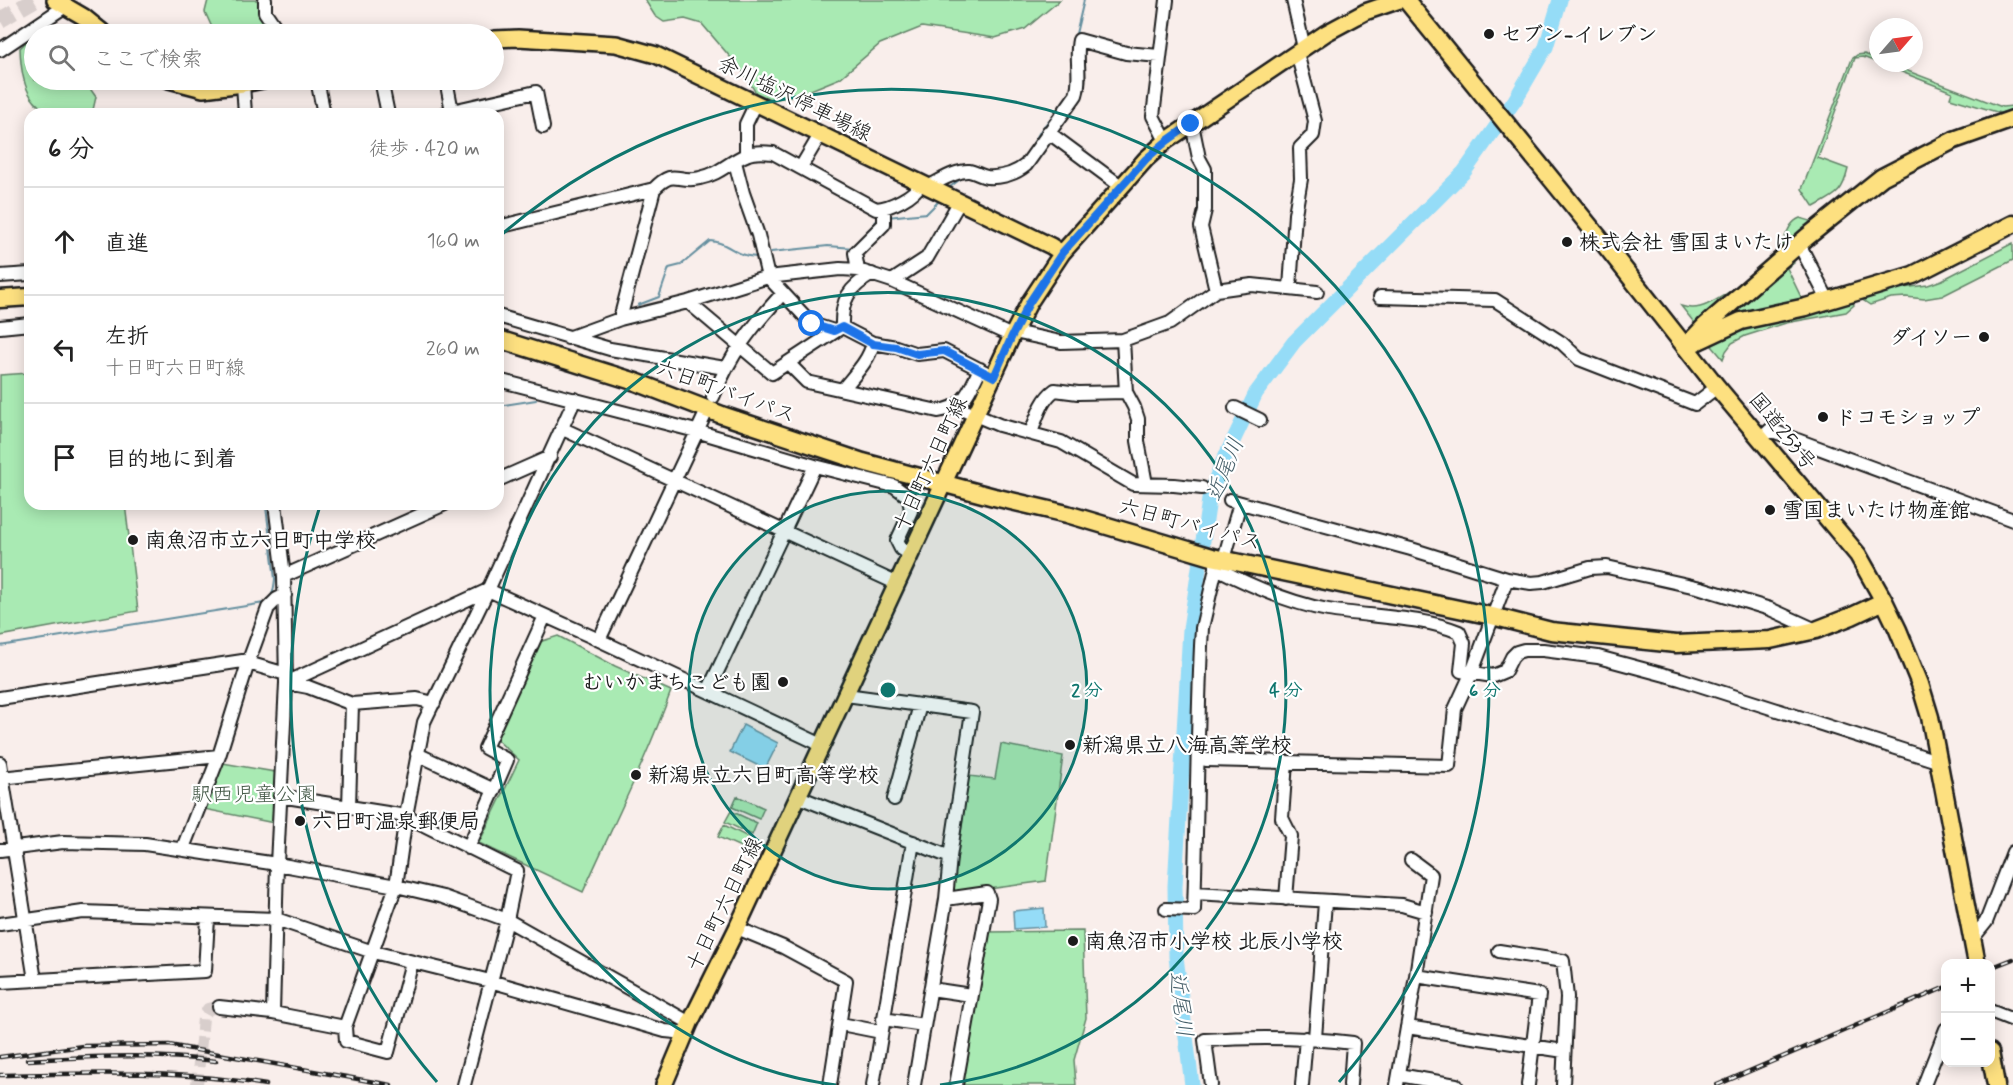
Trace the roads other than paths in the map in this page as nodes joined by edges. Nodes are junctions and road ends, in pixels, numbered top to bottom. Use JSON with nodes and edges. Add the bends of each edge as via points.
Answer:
{"nodes":[{"id":1,"x":265,"y":0,"type":"edge"},
{"id":2,"x":1167,"y":0,"type":"edge"},
{"id":3,"x":1293,"y":0,"type":"edge"},
{"id":4,"x":1400,"y":0,"type":"edge"},
{"id":5,"x":1406,"y":0,"type":"edge"},
{"id":6,"x":61,"y":2,"type":"edge"},
{"id":7,"x":33,"y":24,"type":"edge"},
{"id":8,"x":93,"y":24,"type":"edge"},
{"id":9,"x":273,"y":24,"type":"edge"},
{"id":10,"x":24,"y":31,"type":"edge"},
{"id":11,"x":504,"y":39,"type":"edge"},
{"id":12,"x":0,"y":50,"type":"edge"},
{"id":13,"x":1301,"y":51,"type":"junction"},
{"id":14,"x":1159,"y":56,"type":"junction"},
{"id":15,"x":243,"y":90,"type":"edge"},
{"id":16,"x":319,"y":90,"type":"edge"},
{"id":17,"x":383,"y":90,"type":"edge"},
{"id":18,"x":447,"y":90,"type":"edge"},
{"id":19,"x":756,"y":103,"type":"junction"},
{"id":20,"x":245,"y":108,"type":"edge"},
{"id":21,"x":323,"y":108,"type":"edge"},
{"id":22,"x":387,"y":108,"type":"edge"},
{"id":23,"x":448,"y":108,"type":"edge"},
{"id":24,"x":469,"y":108,"type":"edge"},
{"id":25,"x":2010,"y":120,"type":"edge"},
{"id":26,"x":1191,"y":124,"type":"junction"},
{"id":27,"x":543,"y":127,"type":"dead end"},
{"id":28,"x":1048,"y":132,"type":"junction"},
{"id":29,"x":820,"y":135,"type":"junction"},
{"id":30,"x":1167,"y":141,"type":"junction"},
{"id":31,"x":746,"y":154,"type":"junction"},
{"id":32,"x":735,"y":162,"type":"junction"},
{"id":33,"x":801,"y":167,"type":"junction"},
{"id":34,"x":925,"y":184,"type":"junction"},
{"id":35,"x":1122,"y":187,"type":"junction"},
{"id":36,"x":654,"y":189,"type":"junction"},
{"id":37,"x":960,"y":201,"type":"junction"},
{"id":38,"x":884,"y":208,"type":"junction"},
{"id":39,"x":2013,"y":224,"type":"edge"},
{"id":40,"x":504,"y":226,"type":"edge"},
{"id":41,"x":1799,"y":244,"type":"junction"},
{"id":42,"x":1062,"y":253,"type":"junction"},
{"id":43,"x":858,"y":270,"type":"junction"},
{"id":44,"x":24,"y":274,"type":"edge"},
{"id":45,"x":872,"y":274,"type":"junction"},
{"id":46,"x":0,"y":276,"type":"edge"},
{"id":47,"x":768,"y":277,"type":"junction"},
{"id":48,"x":892,"y":281,"type":"junction"},
{"id":49,"x":1290,"y":288,"type":"junction"},
{"id":50,"x":1216,"y":290,"type":"junction"},
{"id":51,"x":1317,"y":291,"type":"dead end"},
{"id":52,"x":783,"y":294,"type":"junction"},
{"id":53,"x":24,"y":297,"type":"edge"},
{"id":54,"x":1380,"y":297,"type":"dead end"},
{"id":55,"x":0,"y":299,"type":"edge"},
{"id":56,"x":1828,"y":300,"type":"junction"},
{"id":57,"x":688,"y":302,"type":"junction"},
{"id":58,"x":504,"y":318,"type":"edge"},
{"id":59,"x":620,"y":319,"type":"junction"},
{"id":60,"x":24,"y":325,"type":"edge"},
{"id":61,"x":0,"y":327,"type":"edge"},
{"id":62,"x":838,"y":329,"type":"junction"},
{"id":63,"x":1013,"y":334,"type":"junction"},
{"id":64,"x":568,"y":338,"type":"junction"},
{"id":65,"x":1123,"y":340,"type":"junction"},
{"id":66,"x":504,"y":341,"type":"edge"},
{"id":67,"x":873,"y":344,"type":"junction"},
{"id":68,"x":738,"y":346,"type":"junction"},
{"id":69,"x":1685,"y":347,"type":"junction"},
{"id":70,"x":788,"y":363,"type":"junction"},
{"id":71,"x":725,"y":368,"type":"junction"},
{"id":72,"x":980,"y":369,"type":"junction"},
{"id":73,"x":994,"y":377,"type":"junction"},
{"id":74,"x":504,"y":381,"type":"edge"},
{"id":75,"x":1717,"y":387,"type":"junction"},
{"id":76,"x":843,"y":388,"type":"junction"},
{"id":77,"x":1126,"y":392,"type":"junction"},
{"id":78,"x":713,"y":397,"type":"dead end"},
{"id":79,"x":576,"y":399,"type":"junction"},
{"id":80,"x":956,"y":406,"type":"junction"},
{"id":81,"x":1235,"y":408,"type":"dead end"},
{"id":82,"x":976,"y":416,"type":"junction"},
{"id":83,"x":704,"y":417,"type":"dead end"},
{"id":84,"x":1260,"y":420,"type":"dead end"},
{"id":85,"x":563,"y":429,"type":"junction"},
{"id":86,"x":696,"y":430,"type":"junction"},
{"id":87,"x":1031,"y":433,"type":"junction"},
{"id":88,"x":1761,"y":439,"type":"junction"},
{"id":89,"x":550,"y":457,"type":"junction"},
{"id":90,"x":815,"y":466,"type":"junction"},
{"id":91,"x":504,"y":477,"type":"edge"},
{"id":92,"x":674,"y":481,"type":"junction"},
{"id":93,"x":944,"y":484,"type":"junction"},
{"id":94,"x":1146,"y":484,"type":"junction"},
{"id":95,"x":1202,"y":488,"type":"dead end"},
{"id":96,"x":276,"y":510,"type":"edge"},
{"id":97,"x":432,"y":510,"type":"edge"},
{"id":98,"x":2013,"y":520,"type":"edge"},
{"id":99,"x":784,"y":531,"type":"junction"},
{"id":100,"x":911,"y":555,"type":"junction"},
{"id":101,"x":1217,"y":561,"type":"junction"},
{"id":102,"x":284,"y":576,"type":"junction"},
{"id":103,"x":1507,"y":579,"type":"junction"},
{"id":104,"x":898,"y":584,"type":"junction"},
{"id":105,"x":488,"y":590,"type":"junction"},
{"id":106,"x":285,"y":595,"type":"junction"},
{"id":107,"x":1884,"y":601,"type":"junction"},
{"id":108,"x":545,"y":616,"type":"junction"},
{"id":109,"x":1492,"y":616,"type":"junction"},
{"id":110,"x":1816,"y":630,"type":"junction"},
{"id":111,"x":599,"y":640,"type":"junction"},
{"id":112,"x":248,"y":662,"type":"junction"},
{"id":113,"x":1472,"y":672,"type":"junction"},
{"id":114,"x":286,"y":679,"type":"junction"},
{"id":115,"x":708,"y":691,"type":"junction"},
{"id":116,"x":846,"y":695,"type":"junction"},
{"id":117,"x":0,"y":699,"type":"edge"},
{"id":118,"x":434,"y":703,"type":"junction"},
{"id":119,"x":352,"y":704,"type":"junction"},
{"id":120,"x":920,"y":705,"type":"junction"},
{"id":121,"x":822,"y":745,"type":"junction"},
{"id":122,"x":417,"y":754,"type":"junction"},
{"id":123,"x":219,"y":756,"type":"junction"},
{"id":124,"x":1206,"y":760,"type":"dead end"},
{"id":125,"x":1286,"y":762,"type":"junction"},
{"id":126,"x":1940,"y":762,"type":"junction"},
{"id":127,"x":0,"y":763,"type":"edge"},
{"id":128,"x":1,"y":778,"type":"edge"},
{"id":129,"x":494,"y":790,"type":"junction"},
{"id":130,"x":280,"y":796,"type":"junction"},
{"id":131,"x":799,"y":797,"type":"junction"},
{"id":132,"x":894,"y":799,"type":"dead end"},
{"id":133,"x":349,"y":807,"type":"junction"},
{"id":134,"x":406,"y":816,"type":"junction"},
{"id":135,"x":913,"y":842,"type":"junction"},
{"id":136,"x":15,"y":848,"type":"junction"},
{"id":137,"x":183,"y":848,"type":"junction"},
{"id":138,"x":468,"y":848,"type":"junction"},
{"id":139,"x":0,"y":850,"type":"edge"},
{"id":140,"x":2013,"y":852,"type":"edge"},
{"id":141,"x":950,"y":857,"type":"junction"},
{"id":142,"x":1411,"y":860,"type":"dead end"},
{"id":143,"x":277,"y":864,"type":"junction"},
{"id":144,"x":396,"y":886,"type":"junction"},
{"id":145,"x":1195,"y":893,"type":"junction"},
{"id":146,"x":946,"y":899,"type":"junction"},
{"id":147,"x":1286,"y":899,"type":"junction"},
{"id":148,"x":1325,"y":902,"type":"junction"},
{"id":149,"x":1168,"y":909,"type":"dead end"},
{"id":150,"x":1426,"y":912,"type":"junction"},
{"id":151,"x":208,"y":918,"type":"junction"},
{"id":152,"x":26,"y":919,"type":"junction"},
{"id":153,"x":276,"y":920,"type":"junction"},
{"id":154,"x":507,"y":920,"type":"junction"},
{"id":155,"x":0,"y":924,"type":"edge"},
{"id":156,"x":737,"y":928,"type":"junction"},
{"id":157,"x":1973,"y":938,"type":"junction"},
{"id":158,"x":1499,"y":951,"type":"dead end"},
{"id":159,"x":373,"y":952,"type":"junction"},
{"id":160,"x":1976,"y":959,"type":"edge"},
{"id":161,"x":412,"y":962,"type":"junction"},
{"id":162,"x":1416,"y":976,"type":"junction"},
{"id":163,"x":35,"y":980,"type":"junction"},
{"id":164,"x":490,"y":981,"type":"junction"},
{"id":165,"x":0,"y":982,"type":"edge"},
{"id":166,"x":931,"y":989,"type":"junction"},
{"id":167,"x":971,"y":995,"type":"junction"},
{"id":168,"x":219,"y":1008,"type":"dead end"},
{"id":169,"x":273,"y":1013,"type":"junction"},
{"id":170,"x":1995,"y":1013,"type":"edge"},
{"id":171,"x":884,"y":1019,"type":"junction"},
{"id":172,"x":2013,"y":1020,"type":"edge"},
{"id":173,"x":841,"y":1024,"type":"junction"},
{"id":174,"x":924,"y":1025,"type":"junction"},
{"id":175,"x":345,"y":1027,"type":"junction"},
{"id":176,"x":1407,"y":1027,"type":"junction"},
{"id":177,"x":688,"y":1028,"type":"junction"},
{"id":178,"x":881,"y":1032,"type":"junction"},
{"id":179,"x":1310,"y":1038,"type":"junction"},
{"id":180,"x":1941,"y":1042,"type":"edge"},
{"id":181,"x":1533,"y":1047,"type":"junction"},
{"id":182,"x":1564,"y":1051,"type":"junction"},
{"id":183,"x":1993,"y":1067,"type":"edge"},
{"id":184,"x":1398,"y":1080,"type":"edge"},
{"id":185,"x":1427,"y":1082,"type":"edge"},
{"id":186,"x":464,"y":1085,"type":"edge"},
{"id":187,"x":664,"y":1085,"type":"edge"},
{"id":188,"x":830,"y":1085,"type":"edge"},
{"id":189,"x":873,"y":1085,"type":"edge"},
{"id":190,"x":914,"y":1085,"type":"edge"},
{"id":191,"x":956,"y":1085,"type":"edge"},
{"id":192,"x":1210,"y":1085,"type":"edge"},
{"id":193,"x":1302,"y":1085,"type":"edge"},
{"id":194,"x":1350,"y":1085,"type":"edge"},
{"id":195,"x":1456,"y":1085,"type":"edge"},
{"id":196,"x":1528,"y":1085,"type":"edge"},
{"id":197,"x":1563,"y":1085,"type":"edge"},
{"id":198,"x":1924,"y":1085,"type":"edge"},
{"id":199,"x":1996,"y":1085,"type":"edge"}],
"edges":[{"from":1,"to":9,"type":"street","via":[[265,12]]},
{"from":2,"to":14,"type":"street"},
{"from":3,"to":13,"type":"street"},
{"from":4,"to":13,"type":"main road","name":"十日町六日町線","via":[[1365,12]]},
{"from":5,"to":69,"type":"highway","name":"国道253号"},
{"from":6,"to":7,"type":"street"},
{"from":6,"to":8,"type":"main road"},
{"from":10,"to":12,"type":"street"},
{"from":11,"to":19,"type":"main road","name":"余川塩沢停車場線","via":[[616,44],[656,55]]},
{"from":13,"to":26,"type":"main road","name":"十日町六日町線"},
{"from":13,"to":49,"type":"street","via":[[1315,121],[1313,135],[1300,148],[1301,178],[1294,214]]},
{"from":14,"to":28,"type":"street","via":[[1126,53],[1079,40],[1076,96]]},
{"from":14,"to":30,"type":"street","via":[[1153,116]]},
{"from":15,"to":20,"type":"street"},
{"from":16,"to":21,"type":"street"},
{"from":17,"to":22,"type":"street"},
{"from":18,"to":23,"type":"street"},
{"from":19,"to":29,"type":"main road","name":"余川塩沢停車場線"},
{"from":19,"to":31,"type":"street","via":[[746,124]]},
{"from":24,"to":27,"type":"street","via":[[536,92]]},
{"from":25,"to":41,"type":"highway","via":[[1954,140],[1882,177]]},
{"from":26,"to":30,"type":"main road","name":"十日町六日町線"},
{"from":26,"to":50,"type":"street","via":[[1205,169],[1201,227]]},
{"from":28,"to":34,"type":"street","via":[[1018,172],[986,177],[969,171]]},
{"from":28,"to":35,"type":"street"},
{"from":29,"to":33,"type":"street"},
{"from":29,"to":34,"type":"main road","name":"余川塩沢停車場線"},
{"from":30,"to":35,"type":"main road","name":"十日町六日町線"},
{"from":31,"to":32,"type":"street"},
{"from":31,"to":33,"type":"street","via":[[773,153]]},
{"from":32,"to":36,"type":"street","via":[[698,179],[663,179]]},
{"from":32,"to":47,"type":"street"},
{"from":33,"to":38,"type":"street","via":[[868,206]]},
{"from":34,"to":37,"type":"main road","name":"余川塩沢停車場線"},
{"from":34,"to":38,"type":"street"},
{"from":35,"to":42,"type":"main road","name":"十日町六日町線"},
{"from":36,"to":40,"type":"street"},
{"from":36,"to":59,"type":"street"},
{"from":37,"to":42,"type":"main road","name":"余川塩沢停車場線"},
{"from":37,"to":48,"type":"street","via":[[927,258]]},
{"from":38,"to":43,"type":"street","via":[[884,224],[855,253]]},
{"from":39,"to":56,"type":"highway","via":[[1913,275]]},
{"from":41,"to":56,"type":"street"},
{"from":41,"to":69,"type":"highway"},
{"from":42,"to":63,"type":"main road","name":"十日町六日町線"},
{"from":43,"to":45,"type":"street"},
{"from":43,"to":47,"type":"street"},
{"from":44,"to":46,"type":"street"},
{"from":45,"to":48,"type":"street"},
{"from":45,"to":62,"type":"street","via":[[855,284],[848,295]]},
{"from":47,"to":52,"type":"street"},
{"from":47,"to":57,"type":"street"},
{"from":48,"to":63,"type":"street"},
{"from":49,"to":50,"type":"street","via":[[1252,285]]},
{"from":49,"to":51,"type":"street"},
{"from":50,"to":65,"type":"street","via":[[1170,323]]},
{"from":52,"to":62,"type":"street","via":[[812,324]]},
{"from":52,"to":68,"type":"street"},
{"from":53,"to":55,"type":"highway"},
{"from":54,"to":75,"type":"street","via":[[1495,300],[1579,359],[1695,404]]},
{"from":56,"to":69,"type":"highway","via":[[1741,321]]},
{"from":57,"to":59,"type":"street"},
{"from":57,"to":68,"type":"street"},
{"from":58,"to":64,"type":"street"},
{"from":59,"to":64,"type":"street"},
{"from":60,"to":61,"type":"street"},
{"from":62,"to":67,"type":"street"},
{"from":62,"to":70,"type":"street"},
{"from":63,"to":65,"type":"street","via":[[1061,342]]},
{"from":63,"to":73,"type":"main road","name":"十日町六日町線"},
{"from":64,"to":71,"type":"street"},
{"from":65,"to":77,"type":"street"},
{"from":66,"to":93,"type":"highway","name":"六日町バイパス","via":[[636,382],[863,462]]},
{"from":67,"to":72,"type":"street","via":[[917,354],[944,351]]},
{"from":67,"to":76,"type":"street"},
{"from":68,"to":70,"type":"street","via":[[772,373]]},
{"from":68,"to":71,"type":"street"},
{"from":69,"to":75,"type":"highway","name":"国道253号"},
{"from":70,"to":76,"type":"street","via":[[807,382]]},
{"from":71,"to":78,"type":"street"},
{"from":72,"to":73,"type":"street"},
{"from":72,"to":80,"type":"street","via":[[966,397]]},
{"from":73,"to":82,"type":"main road","name":"十日町六日町線"},
{"from":74,"to":79,"type":"street"},
{"from":75,"to":88,"type":"highway","name":"国道253号"},
{"from":76,"to":80,"type":"street","via":[[938,411]]},
{"from":77,"to":87,"type":"street","via":[[1055,390],[1039,411]]},
{"from":77,"to":94,"type":"street","via":[[1138,419]]},
{"from":79,"to":85,"type":"street"},
{"from":79,"to":86,"type":"street"},
{"from":80,"to":82,"type":"street"},
{"from":81,"to":84,"type":"street"},
{"from":82,"to":87,"type":"street"},
{"from":82,"to":93,"type":"main road","name":"十日町六日町線"},
{"from":83,"to":86,"type":"street"},
{"from":85,"to":89,"type":"street"},
{"from":85,"to":92,"type":"street"},
{"from":86,"to":90,"type":"street"},
{"from":86,"to":92,"type":"street"},
{"from":87,"to":94,"type":"street","via":[[1061,442],[1133,484]]},
{"from":88,"to":98,"type":"street","via":[[1770,430]]},
{"from":88,"to":107,"type":"highway","name":"国道253号","via":[[1858,555]]},
{"from":89,"to":91,"type":"street"},
{"from":89,"to":105,"type":"street"},
{"from":90,"to":99,"type":"street"},
{"from":90,"to":100,"type":"street","via":[[894,486],[909,497],[911,511],[897,541]]},
{"from":92,"to":99,"type":"street"},
{"from":92,"to":111,"type":"street"},
{"from":93,"to":100,"type":"main road","name":"十日町六日町線"},
{"from":93,"to":101,"type":"highway","name":"六日町バイパス","via":[[1132,532]]},
{"from":94,"to":95,"type":"street"},
{"from":96,"to":102,"type":"street"},
{"from":97,"to":102,"type":"street"},
{"from":99,"to":104,"type":"street"},
{"from":99,"to":115,"type":"street"},
{"from":100,"to":104,"type":"main road","name":"十日町六日町線"},
{"from":101,"to":103,"type":"street","via":[[1235,501]]},
{"from":101,"to":109,"type":"highway","name":"六日町バイパス"},
{"from":101,"to":113,"type":"street","via":[[1273,594],[1301,604],[1459,632],[1464,643],[1461,671]]},
{"from":101,"to":145,"type":"street","via":[[1202,628]]},
{"from":102,"to":106,"type":"street"},
{"from":103,"to":109,"type":"street"},
{"from":103,"to":110,"type":"street","via":[[1543,582],[1584,569],[1607,567],[1701,588],[1770,609]]},
{"from":104,"to":116,"type":"main road","name":"十日町六日町線"},
{"from":105,"to":108,"type":"street"},
{"from":105,"to":114,"type":"street"},
{"from":105,"to":118,"type":"street"},
{"from":106,"to":112,"type":"street","via":[[268,608]]},
{"from":106,"to":114,"type":"street"},
{"from":107,"to":110,"type":"highway","name":"六日町バイパス"},
{"from":107,"to":126,"type":"highway","name":"国道253号","via":[[1920,684]]},
{"from":108,"to":111,"type":"street"},
{"from":108,"to":129,"type":"street","via":[[485,748],[507,760]]},
{"from":109,"to":110,"type":"highway","name":"六日町バイパス","via":[[1551,631],[1676,644],[1770,640]]},
{"from":109,"to":113,"type":"street"},
{"from":111,"to":115,"type":"street"},
{"from":112,"to":114,"type":"street"},
{"from":112,"to":117,"type":"street"},
{"from":112,"to":123,"type":"street"},
{"from":113,"to":125,"type":"street","via":[[1455,709],[1449,766]]},
{"from":113,"to":126,"type":"street","via":[[1499,674],[1517,652],[1524,650],[1598,657]]},
{"from":114,"to":119,"type":"street"},
{"from":114,"to":130,"type":"street"},
{"from":115,"to":121,"type":"street"},
{"from":116,"to":120,"type":"street"},
{"from":116,"to":121,"type":"main road","name":"十日町六日町線"},
{"from":118,"to":119,"type":"street","via":[[417,699]]},
{"from":118,"to":122,"type":"street","via":[[423,722]]},
{"from":119,"to":133,"type":"street"},
{"from":120,"to":132,"type":"street"},
{"from":120,"to":141,"type":"street","via":[[972,712]]},
{"from":121,"to":131,"type":"main road","name":"十日町六日町線"},
{"from":122,"to":129,"type":"street"},
{"from":122,"to":134,"type":"street"},
{"from":123,"to":128,"type":"street"},
{"from":123,"to":137,"type":"street"},
{"from":124,"to":125,"type":"street"},
{"from":125,"to":147,"type":"street","via":[[1282,818],[1291,836]]},
{"from":126,"to":157,"type":"highway","name":"国道253号"},
{"from":127,"to":128,"type":"street"},
{"from":128,"to":136,"type":"street"},
{"from":129,"to":138,"type":"street"},
{"from":130,"to":133,"type":"street"},
{"from":130,"to":143,"type":"street"},
{"from":131,"to":135,"type":"street"},
{"from":131,"to":156,"type":"main road","name":"十日町六日町線"},
{"from":133,"to":134,"type":"street"},
{"from":134,"to":138,"type":"street"},
{"from":134,"to":144,"type":"street"},
{"from":135,"to":141,"type":"street"},
{"from":135,"to":171,"type":"street"},
{"from":136,"to":137,"type":"street","via":[[106,842]]},
{"from":136,"to":139,"type":"street"},
{"from":136,"to":152,"type":"street"},
{"from":137,"to":143,"type":"street"},
{"from":138,"to":154,"type":"street","via":[[517,871]]},
{"from":140,"to":157,"type":"street","via":[[1986,922]]},
{"from":141,"to":146,"type":"street"},
{"from":142,"to":150,"type":"street","via":[[1431,875]]},
{"from":143,"to":144,"type":"street"},
{"from":143,"to":153,"type":"street"},
{"from":144,"to":154,"type":"street","via":[[444,897]]},
{"from":144,"to":159,"type":"street"},
{"from":145,"to":147,"type":"street"},
{"from":145,"to":149,"type":"street","via":[[1194,910]]},
{"from":146,"to":166,"type":"street"},
{"from":146,"to":167,"type":"street","via":[[987,893],[989,899]]},
{"from":147,"to":148,"type":"street"},
{"from":148,"to":150,"type":"street","via":[[1402,905]]},
{"from":148,"to":179,"type":"street"},
{"from":150,"to":162,"type":"street"},
{"from":151,"to":152,"type":"street","via":[[83,912]]},
{"from":151,"to":153,"type":"street"},
{"from":151,"to":163,"type":"street","via":[[205,971]]},
{"from":152,"to":155,"type":"street"},
{"from":152,"to":163,"type":"street"},
{"from":153,"to":159,"type":"street"},
{"from":153,"to":169,"type":"street"},
{"from":154,"to":164,"type":"street"},
{"from":154,"to":177,"type":"street"},
{"from":156,"to":173,"type":"street","via":[[783,947],[846,981]]},
{"from":156,"to":177,"type":"main road","name":"十日町六日町線"},
{"from":157,"to":160,"type":"highway","name":"国道253号"},
{"from":158,"to":182,"type":"street","via":[[1563,961],[1567,997]]},
{"from":159,"to":161,"type":"street"},
{"from":159,"to":175,"type":"street"},
{"from":161,"to":164,"type":"street"},
{"from":161,"to":175,"type":"street","via":[[387,1052],[346,1041]]},
{"from":162,"to":176,"type":"street"},
{"from":162,"to":181,"type":"street","via":[[1539,995]]},
{"from":163,"to":165,"type":"street"},
{"from":164,"to":177,"type":"street","via":[[665,1031]]},
{"from":164,"to":186,"type":"street"},
{"from":166,"to":167,"type":"street"},
{"from":166,"to":174,"type":"street"},
{"from":167,"to":191,"type":"street"},
{"from":168,"to":169,"type":"street"},
{"from":169,"to":175,"type":"street"},
{"from":170,"to":172,"type":"street"},
{"from":171,"to":174,"type":"street"},
{"from":171,"to":178,"type":"street"},
{"from":173,"to":178,"type":"street"},
{"from":173,"to":188,"type":"street"},
{"from":174,"to":190,"type":"street"},
{"from":176,"to":181,"type":"street"},
{"from":176,"to":184,"type":"street"},
{"from":177,"to":187,"type":"main road","name":"十日町六日町線"},
{"from":178,"to":189,"type":"street"},
{"from":179,"to":192,"type":"street","via":[[1205,1040]]},
{"from":179,"to":193,"type":"street"},
{"from":179,"to":194,"type":"street","via":[[1353,1043]]},
{"from":180,"to":198,"type":"street"},
{"from":181,"to":182,"type":"street"},
{"from":181,"to":196,"type":"street"},
{"from":182,"to":197,"type":"street"},
{"from":183,"to":199,"type":"highway"},
{"from":184,"to":185,"type":"street"},
{"from":185,"to":195,"type":"street"}]}
